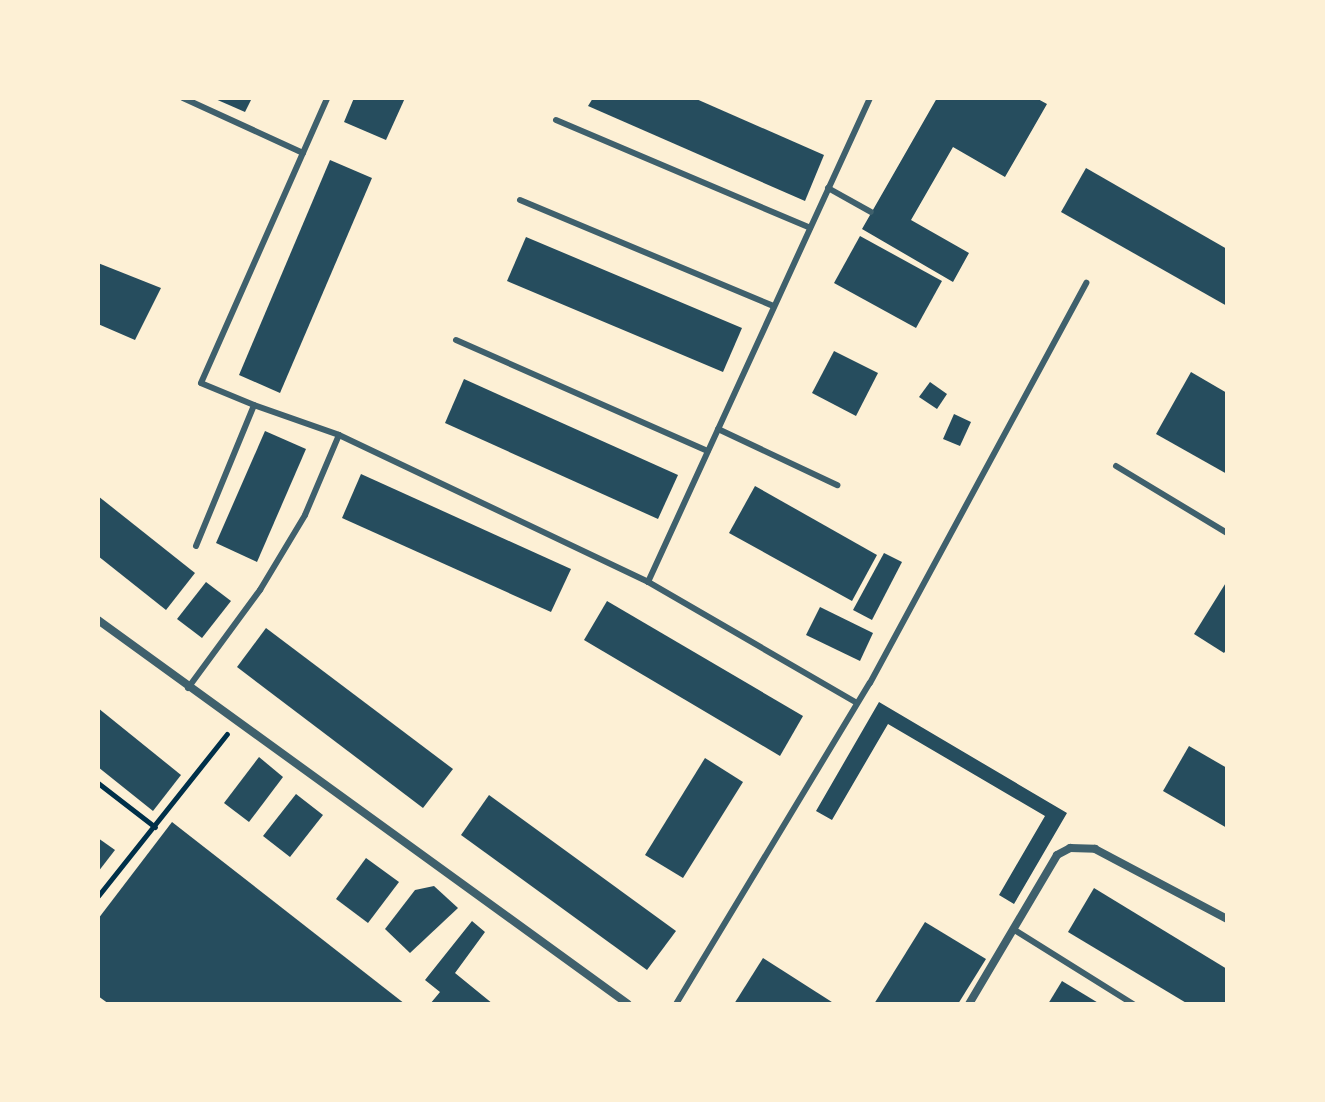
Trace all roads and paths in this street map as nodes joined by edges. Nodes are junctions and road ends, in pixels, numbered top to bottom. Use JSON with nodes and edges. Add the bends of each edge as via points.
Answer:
{"nodes":[{"id":1,"x":183,"y":98,"type":"edge"},
{"id":2,"x":327,"y":98,"type":"edge"},
{"id":3,"x":870,"y":98,"type":"edge"},
{"id":4,"x":556,"y":120,"type":"dead end"},
{"id":5,"x":303,"y":153,"type":"junction"},
{"id":6,"x":828,"y":188,"type":"junction"},
{"id":7,"x":520,"y":200,"type":"dead end"},
{"id":8,"x":871,"y":212,"type":"dead end"},
{"id":9,"x":810,"y":228,"type":"junction"},
{"id":10,"x":1086,"y":283,"type":"dead end"},
{"id":11,"x":774,"y":306,"type":"junction"},
{"id":12,"x":456,"y":340,"type":"dead end"},
{"id":13,"x":254,"y":405,"type":"junction"},
{"id":14,"x":718,"y":429,"type":"junction"},
{"id":15,"x":339,"y":435,"type":"junction"},
{"id":16,"x":708,"y":451,"type":"junction"},
{"id":17,"x":1116,"y":466,"type":"dead end"},
{"id":18,"x":837,"y":485,"type":"dead end"},
{"id":19,"x":1227,"y":533,"type":"edge"},
{"id":20,"x":196,"y":546,"type":"dead end"},
{"id":21,"x":648,"y":582,"type":"junction"},
{"id":22,"x":98,"y":620,"type":"edge"},
{"id":23,"x":188,"y":688,"type":"junction"},
{"id":24,"x":857,"y":703,"type":"junction"},
{"id":25,"x":236,"y":723,"type":"junction"},
{"id":26,"x":98,"y":783,"type":"edge"},
{"id":27,"x":155,"y":827,"type":"junction"},
{"id":28,"x":98,"y":896,"type":"edge"},
{"id":29,"x":1227,"y":919,"type":"edge"},
{"id":30,"x":1013,"y":929,"type":"junction"},
{"id":31,"x":628,"y":1004,"type":"edge"},
{"id":32,"x":676,"y":1004,"type":"edge"},
{"id":33,"x":969,"y":1004,"type":"edge"},
{"id":34,"x":1133,"y":1004,"type":"edge"}],
"edges":[{"from":1,"to":5,"type":"lane"},
{"from":2,"to":5,"type":"lane"},
{"from":3,"to":6,"type":"lane"},
{"from":4,"to":9,"type":"lane"},
{"from":5,"to":13,"type":"lane","via":[[201,383]]},
{"from":6,"to":8,"type":"lane"},
{"from":6,"to":9,"type":"lane"},
{"from":7,"to":11,"type":"lane"},
{"from":9,"to":11,"type":"lane"},
{"from":10,"to":24,"type":"lane"},
{"from":11,"to":14,"type":"lane"},
{"from":12,"to":16,"type":"lane"},
{"from":13,"to":15,"type":"lane"},
{"from":13,"to":20,"type":"lane"},
{"from":14,"to":16,"type":"lane"},
{"from":14,"to":18,"type":"lane"},
{"from":15,"to":21,"type":"lane"},
{"from":15,"to":23,"type":"lane","via":[[305,515],[260,590]]},
{"from":16,"to":21,"type":"lane"},
{"from":17,"to":19,"type":"lane"},
{"from":21,"to":24,"type":"lane"},
{"from":22,"to":23,"type":"street"},
{"from":23,"to":25,"type":"street"},
{"from":24,"to":32,"type":"lane"},
{"from":25,"to":27,"type":"path"},
{"from":25,"to":31,"type":"street"},
{"from":26,"to":27,"type":"path"},
{"from":27,"to":28,"type":"path"},
{"from":29,"to":30,"type":"street","via":[[1080,846],[1057,855]]},
{"from":30,"to":33,"type":"street"},
{"from":30,"to":34,"type":"lane"}]}
